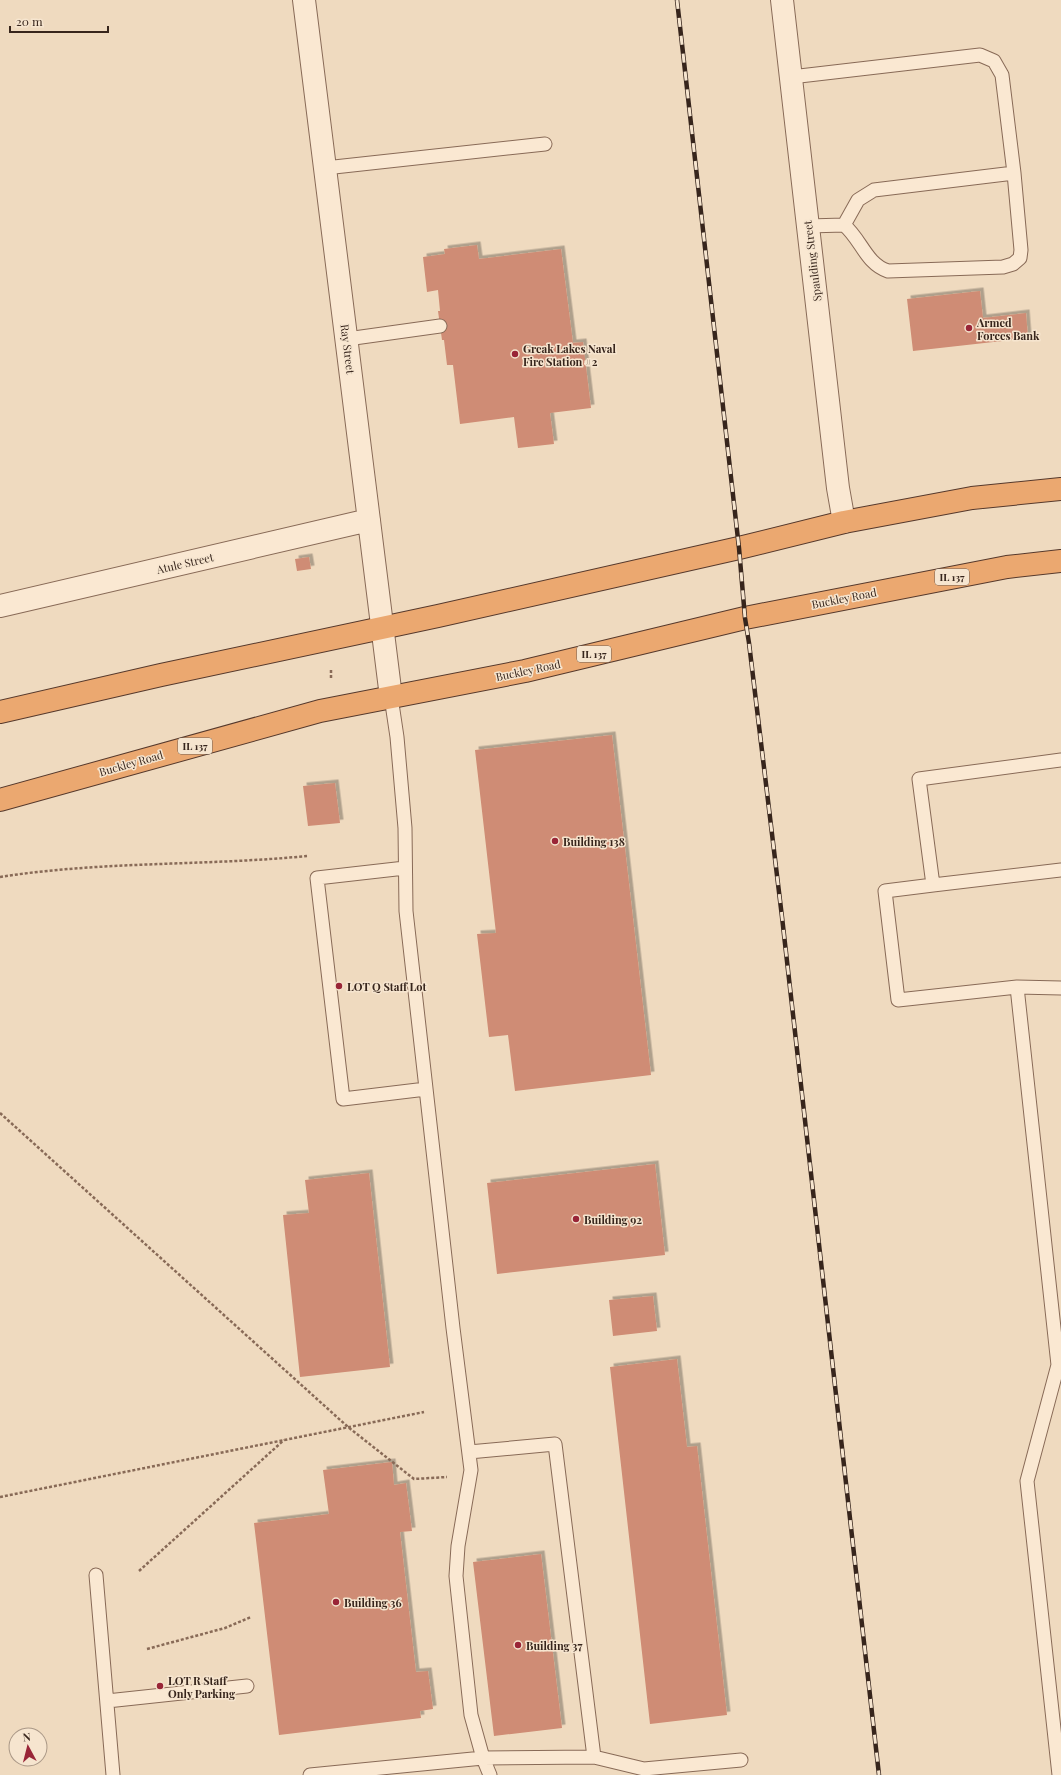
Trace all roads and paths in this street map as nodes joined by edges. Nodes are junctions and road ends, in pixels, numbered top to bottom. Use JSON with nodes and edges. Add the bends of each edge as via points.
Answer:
{"nodes":[{"id":1,"x":304,"y":0,"type":"edge"},
{"id":2,"x":782,"y":0,"type":"edge"},
{"id":3,"x":791,"y":77,"type":"junction"},
{"id":4,"x":545,"y":144,"type":"dead end"},
{"id":5,"x":325,"y":168,"type":"junction"},
{"id":6,"x":1014,"y":173,"type":"junction"},
{"id":7,"x":844,"y":225,"type":"junction"},
{"id":8,"x":808,"y":226,"type":"junction"},
{"id":9,"x":440,"y":326,"type":"dead end"},
{"id":10,"x":347,"y":339,"type":"junction"},
{"id":11,"x":1061,"y":489,"type":"edge"},
{"id":12,"x":369,"y":520,"type":"junction"},
{"id":13,"x":844,"y":522,"type":"junction"},
{"id":14,"x":1061,"y":561,"type":"edge"},
{"id":15,"x":0,"y":606,"type":"edge"},
{"id":16,"x":382,"y":629,"type":"junction"},
{"id":17,"x":330,"y":670,"type":"dead end"},
{"id":18,"x":331,"y":679,"type":"dead end"},
{"id":19,"x":391,"y":697,"type":"junction"},
{"id":20,"x":0,"y":712,"type":"edge"},
{"id":21,"x":1061,"y":760,"type":"edge"},
{"id":22,"x":0,"y":800,"type":"edge"},
{"id":23,"x":310,"y":855,"type":"dead end"},
{"id":24,"x":405,"y":868,"type":"junction"},
{"id":25,"x":1061,"y":870,"type":"edge"},
{"id":26,"x":0,"y":877,"type":"edge"},
{"id":27,"x":933,"y":885,"type":"junction"},
{"id":28,"x":1017,"y":987,"type":"junction"},
{"id":29,"x":1061,"y":988,"type":"edge"},
{"id":30,"x":426,"y":1089,"type":"junction"},
{"id":31,"x":0,"y":1113,"type":"edge"},
{"id":32,"x":424,"y":1412,"type":"dead end"},
{"id":33,"x":348,"y":1427,"type":"junction"},
{"id":34,"x":284,"y":1440,"type":"junction"},
{"id":35,"x":469,"y":1452,"type":"junction"},
{"id":36,"x":448,"y":1477,"type":"dead end"},
{"id":37,"x":0,"y":1497,"type":"edge"},
{"id":38,"x":139,"y":1571,"type":"dead end"},
{"id":39,"x":96,"y":1575,"type":"dead end"},
{"id":40,"x":251,"y":1617,"type":"dead end"},
{"id":41,"x":147,"y":1649,"type":"dead end"},
{"id":42,"x":247,"y":1686,"type":"dead end"},
{"id":43,"x":107,"y":1701,"type":"junction"},
{"id":44,"x":594,"y":1757,"type":"junction"},
{"id":45,"x":483,"y":1758,"type":"junction"},
{"id":46,"x":741,"y":1760,"type":"dead end"},
{"id":47,"x":113,"y":1775,"type":"edge"},
{"id":48,"x":310,"y":1775,"type":"edge"},
{"id":49,"x":490,"y":1775,"type":"edge"},
{"id":50,"x":1058,"y":1775,"type":"edge"}],
"edges":[{"from":1,"to":5,"type":"street","name":"Ray Street"},
{"from":2,"to":3,"type":"street","name":"Spaulding Street"},
{"from":3,"to":6,"type":"lane","via":[[980,55],[994,61],[1002,75]]},
{"from":3,"to":8,"type":"street","name":"Spaulding Street"},
{"from":4,"to":5,"type":"lane"},
{"from":5,"to":10,"type":"street","name":"Ray Street"},
{"from":6,"to":7,"type":"lane","via":[[874,190],[858,200]]},
{"from":6,"to":7,"type":"lane","via":[[1021,250],[1020,258],[1013,264],[1003,267],[888,271],[878,268],[871,261],[852,232]]},
{"from":7,"to":8,"type":"lane"},
{"from":8,"to":13,"type":"street","name":"Spaulding Street"},
{"from":9,"to":10,"type":"lane"},
{"from":10,"to":12,"type":"street","name":"Ray Street"},
{"from":11,"to":13,"type":"highway","via":[[972,498]]},
{"from":12,"to":15,"type":"street","name":"Atule Street"},
{"from":12,"to":16,"type":"street","name":"Ray Street"},
{"from":13,"to":16,"type":"highway"},
{"from":14,"to":19,"type":"highway","name":"Buckley Road","number":"IL 137","via":[[1007,567],[745,618],[525,671]]},
{"from":16,"to":19,"type":"street","name":"Ray Street"},
{"from":16,"to":20,"type":"highway","via":[[161,674]]},
{"from":17,"to":18,"type":"path"},
{"from":19,"to":22,"type":"highway","name":"Buckley Road","number":"IL 137","via":[[320,711]]},
{"from":19,"to":24,"type":"lane","via":[[405,821]]},
{"from":21,"to":27,"type":"lane","via":[[919,779]]},
{"from":23,"to":26,"type":"path","via":[[116,866]]},
{"from":24,"to":30,"type":"lane","via":[[406,911]]},
{"from":24,"to":30,"type":"lane","via":[[317,878],[343,1099]]},
{"from":25,"to":27,"type":"lane"},
{"from":27,"to":28,"type":"lane","via":[[885,891],[898,1000]]},
{"from":28,"to":29,"type":"lane"},
{"from":28,"to":50,"type":"lane","via":[[1058,1365],[1027,1481]]},
{"from":30,"to":35,"type":"lane"},
{"from":31,"to":33,"type":"path"},
{"from":32,"to":33,"type":"path"},
{"from":33,"to":34,"type":"path"},
{"from":33,"to":36,"type":"path","via":[[414,1479]]},
{"from":34,"to":37,"type":"path"},
{"from":34,"to":38,"type":"path"},
{"from":35,"to":44,"type":"lane","via":[[555,1444]]},
{"from":35,"to":45,"type":"lane","via":[[471,1470],[458,1546],[456,1576],[471,1715]]},
{"from":39,"to":43,"type":"lane"},
{"from":40,"to":41,"type":"path","via":[[225,1628]]},
{"from":42,"to":43,"type":"lane"},
{"from":43,"to":47,"type":"lane"},
{"from":44,"to":45,"type":"lane"},
{"from":44,"to":46,"type":"lane","via":[[644,1769]]},
{"from":45,"to":48,"type":"lane"},
{"from":45,"to":49,"type":"lane"}]}
